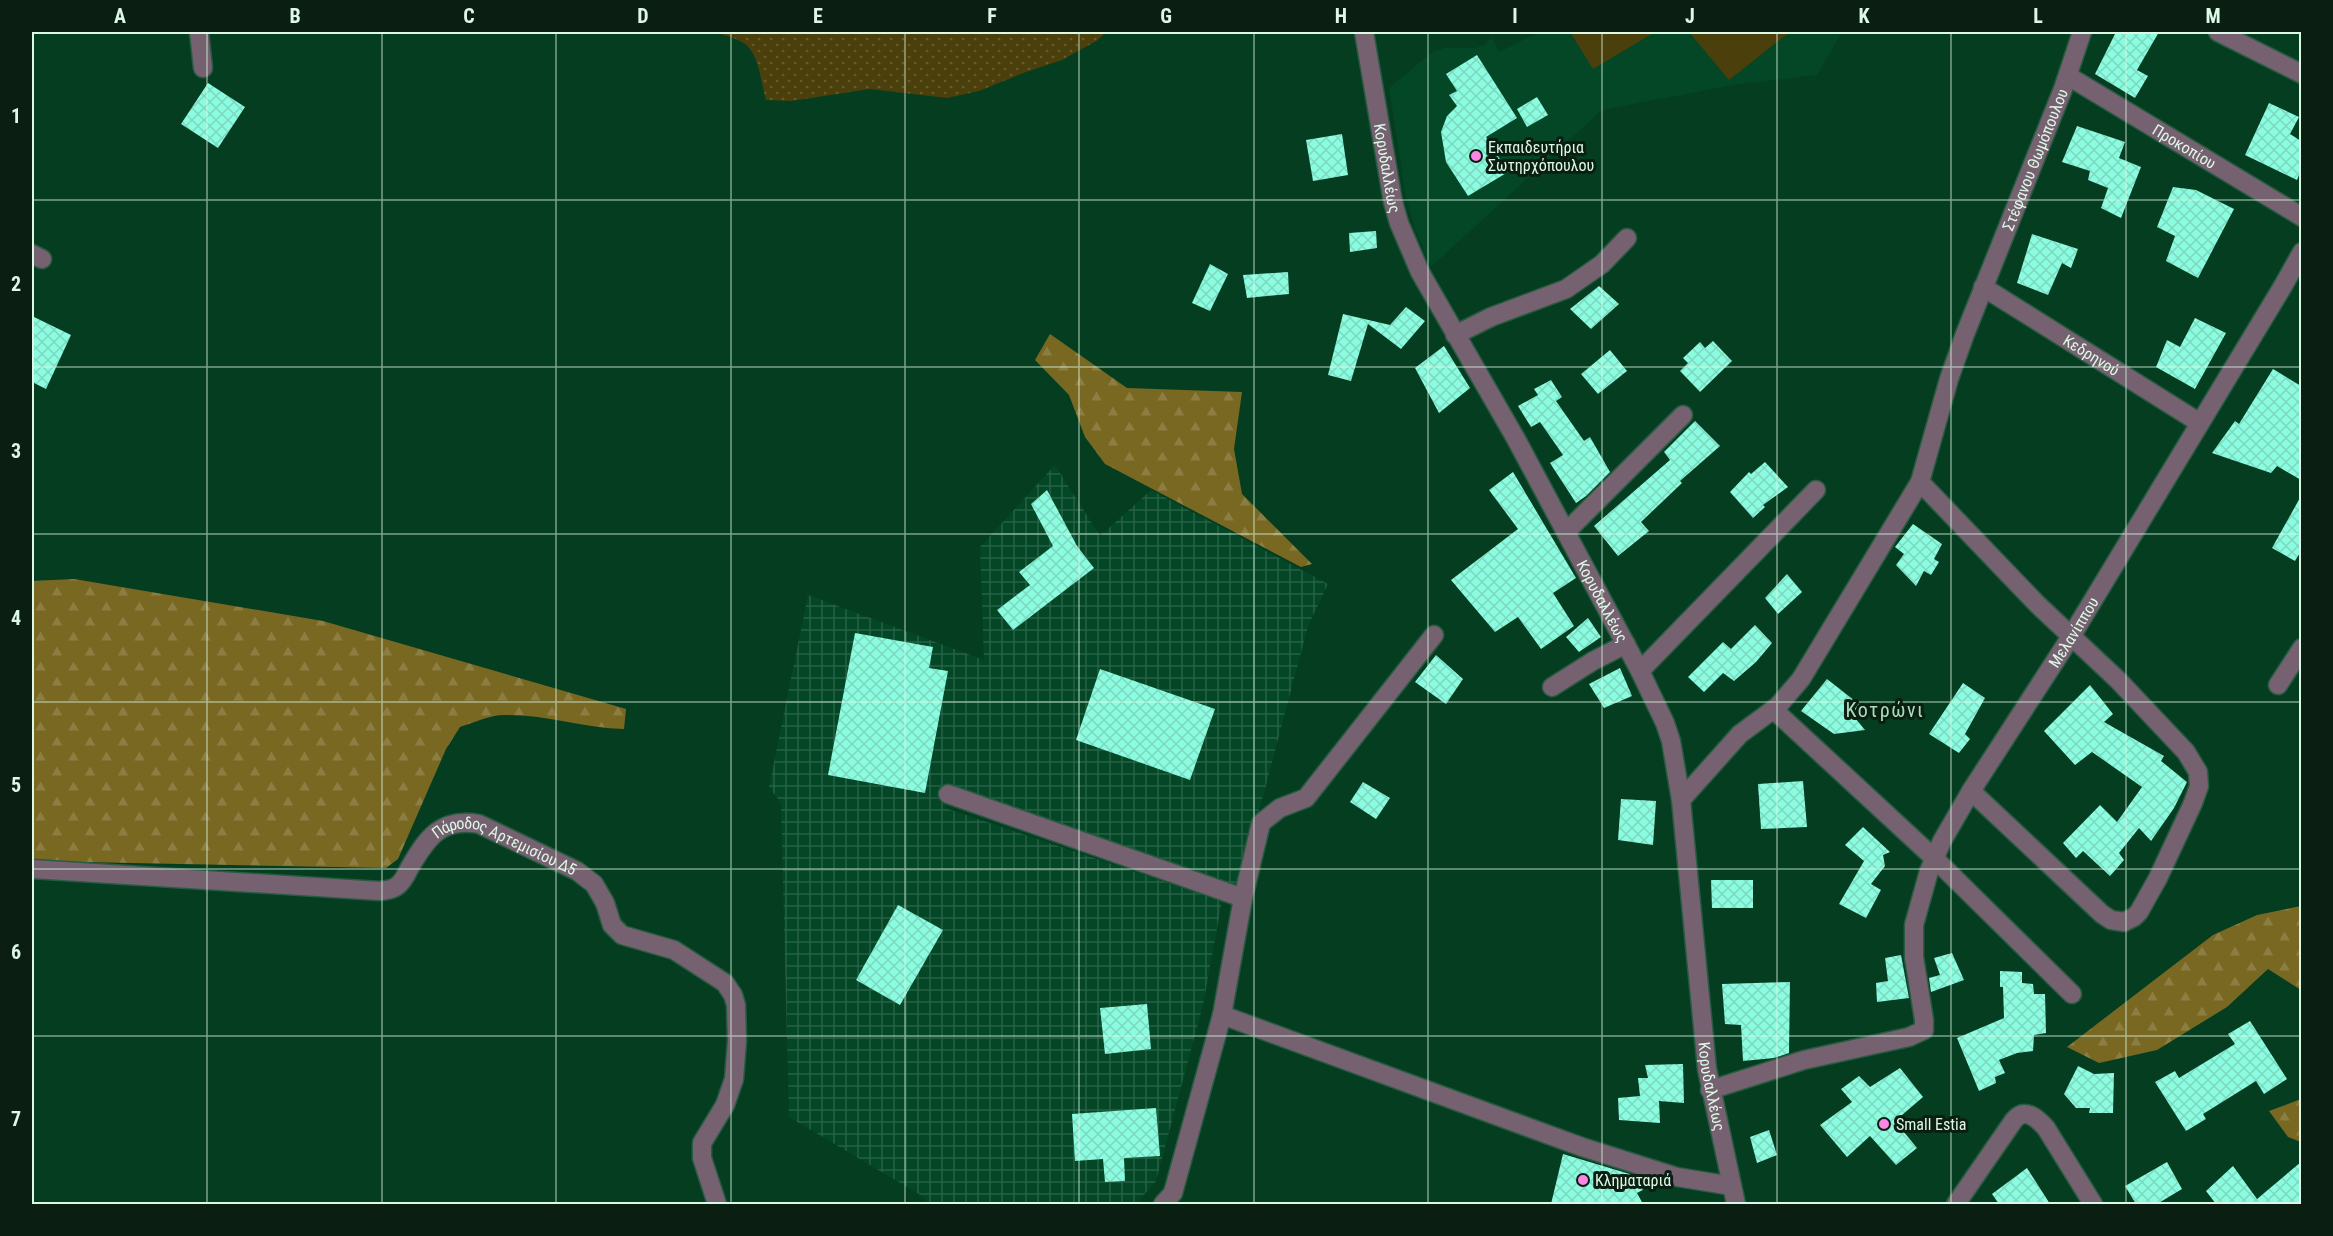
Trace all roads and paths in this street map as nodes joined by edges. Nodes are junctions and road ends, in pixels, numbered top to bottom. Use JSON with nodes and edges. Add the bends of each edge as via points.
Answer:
{"nodes":[{"id":1,"x":199,"y":32,"type":"edge"},
{"id":2,"x":1364,"y":32,"type":"edge"},
{"id":3,"x":2082,"y":32,"type":"edge"},
{"id":4,"x":2218,"y":32,"type":"edge"},
{"id":5,"x":203,"y":68,"type":"dead end"},
{"id":6,"x":2301,"y":74,"type":"edge"},
{"id":7,"x":2068,"y":76,"type":"junction"},
{"id":8,"x":2301,"y":217,"type":"edge"},
{"id":9,"x":1627,"y":238,"type":"dead end"},
{"id":10,"x":2301,"y":252,"type":"edge"},
{"id":11,"x":1983,"y":287,"type":"junction"},
{"id":12,"x":1455,"y":334,"type":"junction"},
{"id":13,"x":1683,"y":415,"type":"dead end"},
{"id":14,"x":2200,"y":423,"type":"junction"},
{"id":15,"x":1920,"y":482,"type":"junction"},
{"id":16,"x":1815,"y":490,"type":"dead end"},
{"id":17,"x":1566,"y":532,"type":"junction"},
{"id":18,"x":1434,"y":635,"type":"dead end"},
{"id":19,"x":2072,"y":636,"type":"junction"},
{"id":20,"x":1626,"y":644,"type":"junction"},
{"id":21,"x":2301,"y":648,"type":"edge"},
{"id":22,"x":1640,"y":671,"type":"junction"},
{"id":23,"x":2278,"y":686,"type":"dead end"},
{"id":24,"x":1552,"y":687,"type":"dead end"},
{"id":25,"x":1774,"y":710,"type":"junction"},
{"id":26,"x":1971,"y":791,"type":"junction"},
{"id":27,"x":948,"y":794,"type":"dead end"},
{"id":28,"x":1681,"y":800,"type":"junction"},
{"id":29,"x":1934,"y":858,"type":"junction"},
{"id":30,"x":32,"y":869,"type":"edge"},
{"id":31,"x":1243,"y":898,"type":"junction"},
{"id":32,"x":2072,"y":993,"type":"dead end"},
{"id":33,"x":1222,"y":1015,"type":"junction"},
{"id":34,"x":1710,"y":1090,"type":"junction"},
{"id":35,"x":1732,"y":1186,"type":"junction"},
{"id":36,"x":717,"y":1204,"type":"edge"},
{"id":37,"x":1162,"y":1204,"type":"edge"},
{"id":38,"x":1736,"y":1204,"type":"edge"},
{"id":39,"x":1956,"y":1204,"type":"edge"},
{"id":40,"x":2093,"y":1204,"type":"edge"}],
"edges":[{"from":1,"to":5,"type":"street"},
{"from":2,"to":12,"type":"street","name":"Κορυδαλλέως","via":[[1399,223],[1420,272]]},
{"from":3,"to":7,"type":"street","name":"Στέφανου Θωμόπουλου"},
{"from":4,"to":6,"type":"street"},
{"from":7,"to":8,"type":"street","name":"Προκοπίου"},
{"from":7,"to":11,"type":"street","name":"Στέφανου Θωμόπουλου"},
{"from":9,"to":12,"type":"street","via":[[1608,259],[1566,289]]},
{"from":10,"to":14,"type":"street","name":"Μελανίππου"},
{"from":11,"to":14,"type":"street","name":"Κεδρηνού"},
{"from":11,"to":15,"type":"street","name":"Στέφανου Θωμόπουλου","via":[[1956,360]]},
{"from":12,"to":17,"type":"street","name":"Κορυδαλλέως"},
{"from":13,"to":17,"type":"street"},
{"from":14,"to":19,"type":"street","name":"Μελανίππου"},
{"from":15,"to":19,"type":"street"},
{"from":15,"to":25,"type":"street","name":"Στέφανου Θωμόπουλου","via":[[1801,679]]},
{"from":16,"to":22,"type":"street"},
{"from":17,"to":20,"type":"street","name":"Κορυδαλλέως"},
{"from":18,"to":31,"type":"street","via":[[1306,798],[1280,808],[1261,823]]},
{"from":19,"to":26,"type":"street","name":"Μελανίππου"},
{"from":19,"to":26,"type":"street","via":[[2186,752],[2199,779],[2193,803],[2139,912],[2124,922],[2111,920]]},
{"from":20,"to":22,"type":"street","name":"Κορυδαλλέως"},
{"from":20,"to":24,"type":"street"},
{"from":21,"to":23,"type":"street"},
{"from":22,"to":28,"type":"street","name":"Κορυδαλλέως","via":[[1671,741]]},
{"from":25,"to":28,"type":"street","name":"Στέφανου Θωμόπουλου","via":[[1740,734]]},
{"from":25,"to":29,"type":"street"},
{"from":26,"to":29,"type":"street","name":"Μελανίππου"},
{"from":27,"to":31,"type":"street"},
{"from":28,"to":34,"type":"street","name":"Κορυδαλλέως"},
{"from":29,"to":32,"type":"street"},
{"from":29,"to":34,"type":"street","name":"Μελανίππου","via":[[1914,932],[1922,1032],[1804,1060]]},
{"from":30,"to":36,"type":"street","name":"Πάροδος Αρτεμισίου Δ5","via":[[390,890],[401,883],[435,832],[469,822],[577,871],[594,884],[612,926],[622,935],[674,950],[725,983],[733,995],[737,1041],[734,1079],[726,1106],[702,1143],[702,1158]]},
{"from":31,"to":33,"type":"street"},
{"from":33,"to":35,"type":"street","via":[[1582,1147],[1677,1177]]},
{"from":33,"to":37,"type":"street","via":[[1173,1193]]},
{"from":34,"to":35,"type":"street","name":"Κορυδαλλέως"},
{"from":35,"to":38,"type":"street","name":"Κορυδαλλέως"},
{"from":39,"to":40,"type":"street","via":[[2020,1114],[2037,1119],[2046,1128]]}]}
